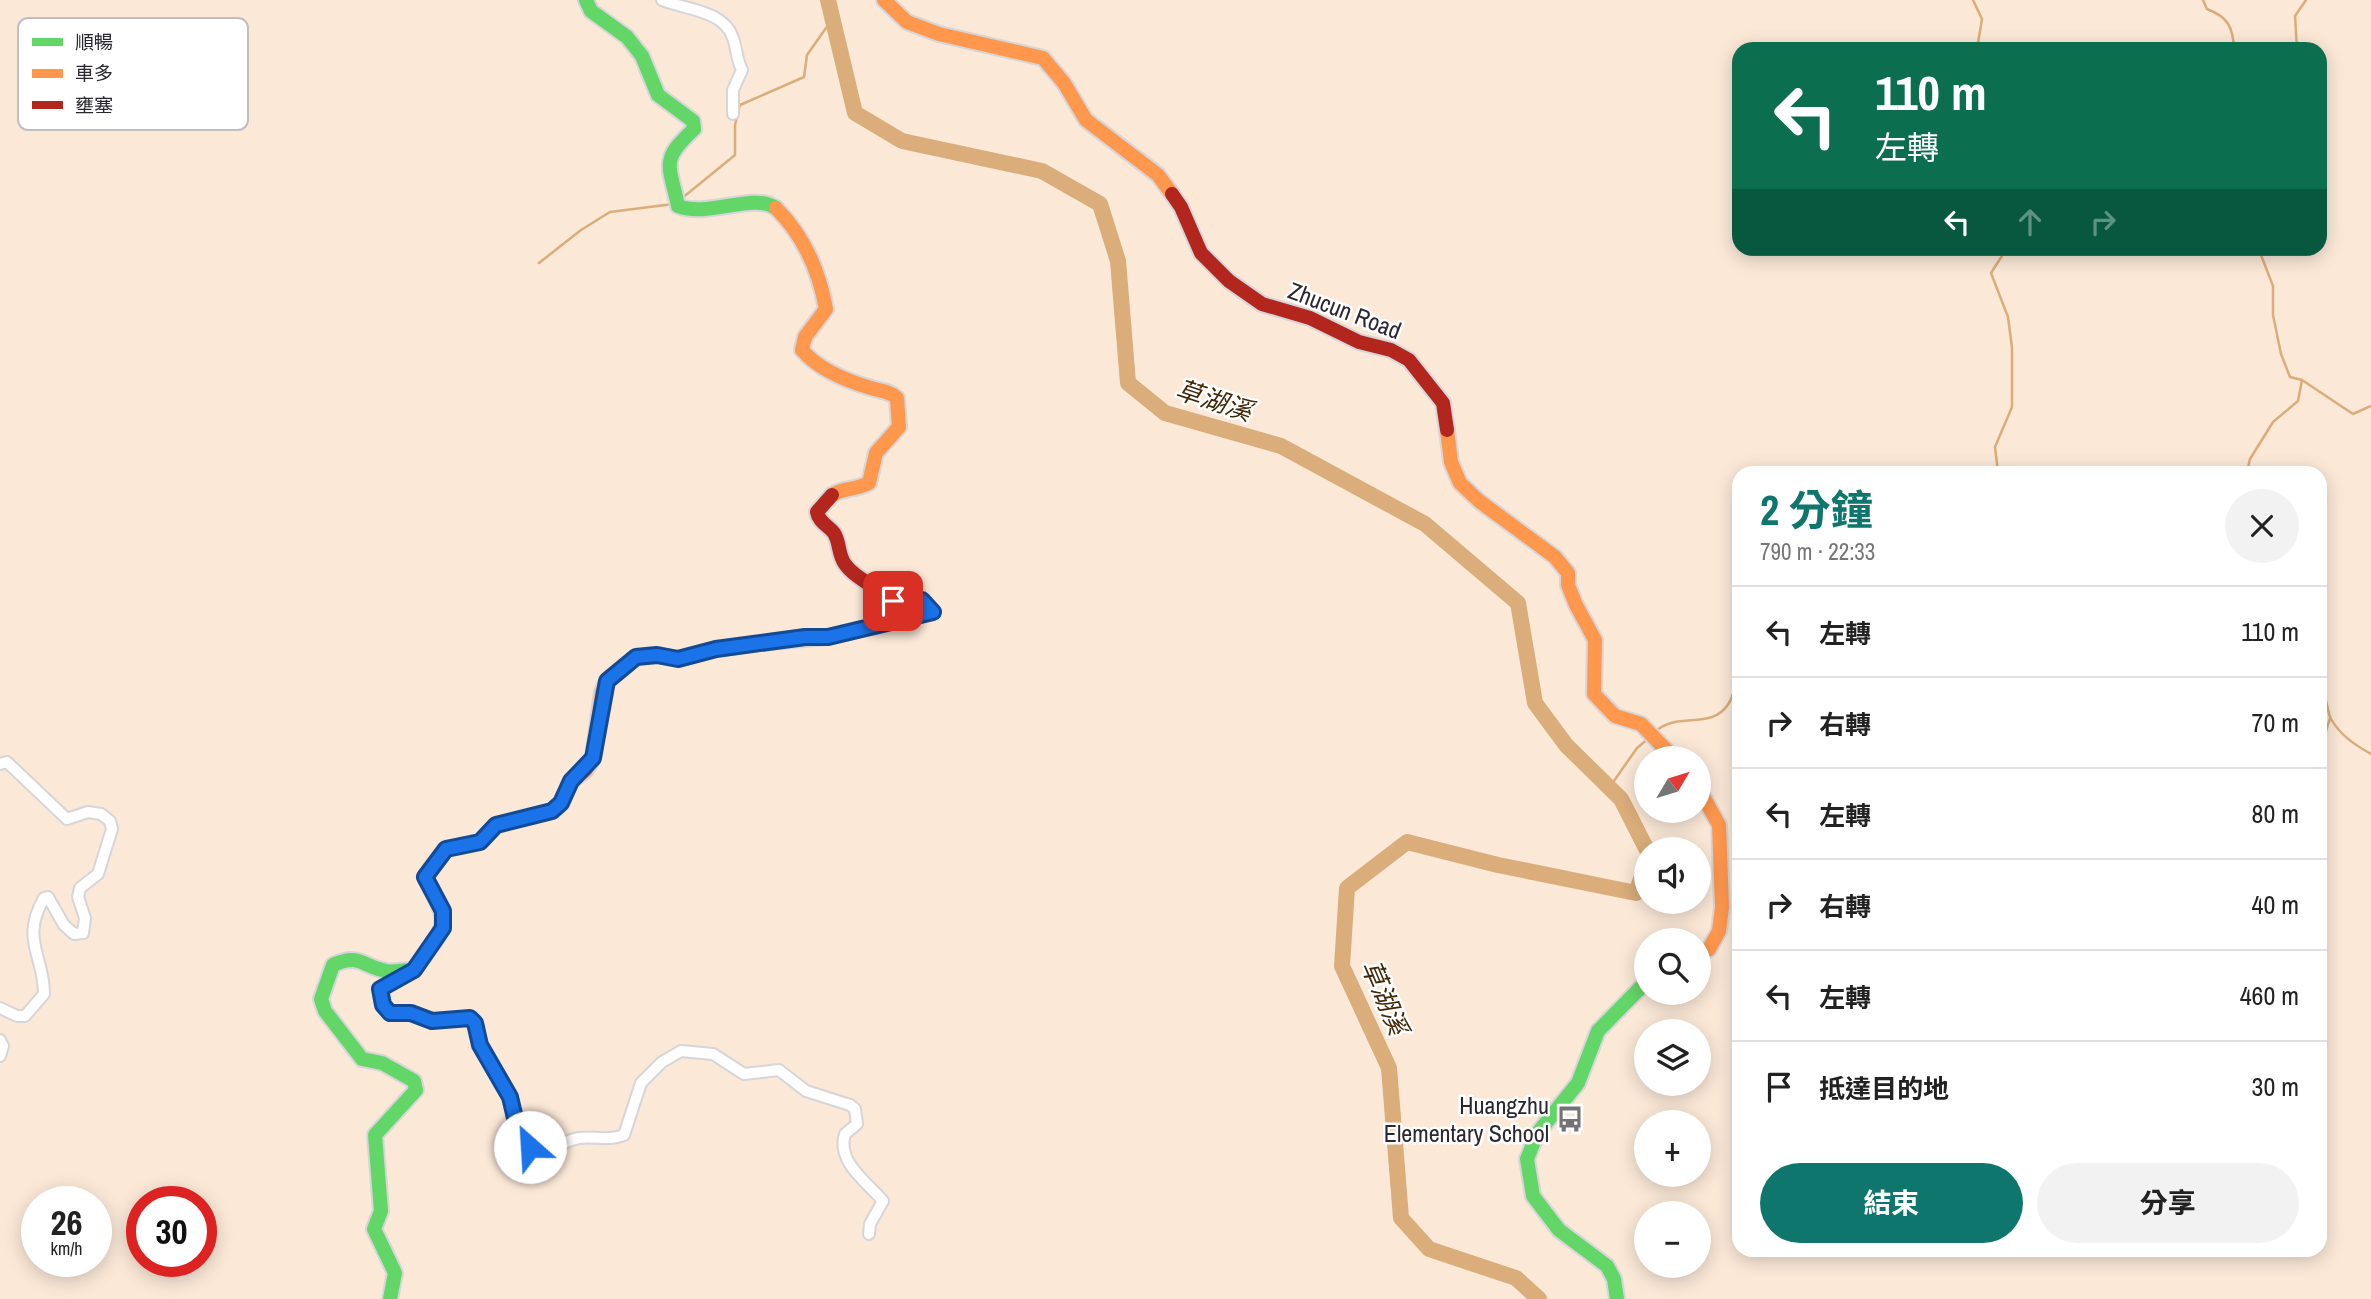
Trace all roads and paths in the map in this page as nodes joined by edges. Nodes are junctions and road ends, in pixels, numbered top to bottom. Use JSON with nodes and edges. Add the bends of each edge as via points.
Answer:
{"nodes":[{"id":1,"x":586,"y":0,"type":"edge"},
{"id":2,"x":662,"y":0,"type":"edge"},
{"id":3,"x":884,"y":0,"type":"edge"},
{"id":4,"x":733,"y":114,"type":"dead end"},
{"id":5,"x":1662,"y":746,"type":"edge"},
{"id":6,"x":0,"y":764,"type":"edge"},
{"id":7,"x":1712,"y":812,"type":"edge"},
{"id":8,"x":1711,"y":946,"type":"edge"},
{"id":9,"x":414,"y":970,"type":"junction"},
{"id":10,"x":1634,"y":996,"type":"edge"},
{"id":11,"x":0,"y":1008,"type":"edge"},
{"id":12,"x":0,"y":1040,"type":"edge"},
{"id":13,"x":0,"y":1056,"type":"edge"},
{"id":14,"x":869,"y":1234,"type":"dead end"},
{"id":15,"x":390,"y":1299,"type":"edge"},
{"id":16,"x":1617,"y":1299,"type":"edge"}],
"edges":[{"from":1,"to":9,"type":"street","via":[[592,11],[627,37],[642,56],[658,95],[693,121],[694,130],[672,150],[669,164],[678,206],[684,210],[773,205],[808,245],[824,292],[826,309],[802,350],[808,360],[897,398],[899,427],[876,453],[869,483],[831,495],[817,512],[818,518],[835,534],[842,561],[852,574],[875,584],[893,601],[922,600],[933,612],[828,637],[716,649],[678,659],[636,657],[607,681],[593,758],[571,781],[561,803],[552,811],[496,825],[480,842],[446,849],[434,864],[425,877],[443,911],[443,928]]},
{"from":2,"to":4,"type":"street","via":[[720,18],[733,37],[742,69],[733,90]]},
{"from":3,"to":5,"type":"street","name":"Zhucun Road","via":[[906,22],[1043,58],[1065,83],[1086,120],[1158,175],[1181,206],[1201,253],[1229,281],[1262,304],[1310,318],[1409,360],[1443,403],[1451,462],[1460,483],[1555,557],[1567,573],[1576,605],[1595,640],[1594,694],[1615,716],[1641,724]]},
{"from":6,"to":11,"type":"street","via":[[7,762],[67,819],[101,814],[112,829],[98,874],[80,888],[83,933],[75,934],[64,925],[48,897],[44,898],[32,942],[44,994],[25,1016]]},
{"from":7,"to":8,"type":"street","via":[[1719,825],[1722,907],[1720,931]]},
{"from":9,"to":14,"type":"street","via":[[380,989],[383,1005],[390,1013],[411,1013],[432,1021],[470,1018],[510,1097],[519,1135],[530,1147],[558,1148],[576,1138],[624,1135],[641,1083],[681,1051],[713,1054],[744,1074],[779,1069],[806,1091],[855,1108],[857,1124],[845,1134],[843,1146],[863,1183],[883,1201]]},
{"from":9,"to":15,"type":"street","via":[[388,971],[360,957],[347,958],[333,965],[321,999],[362,1059],[382,1063],[414,1081],[416,1090],[375,1135],[374,1143],[381,1211],[374,1228],[395,1273]]},
{"from":10,"to":16,"type":"street","via":[[1598,1031],[1578,1083],[1537,1134],[1527,1159],[1538,1204],[1559,1230],[1607,1266]]},
{"from":12,"to":13,"type":"street"}]}
